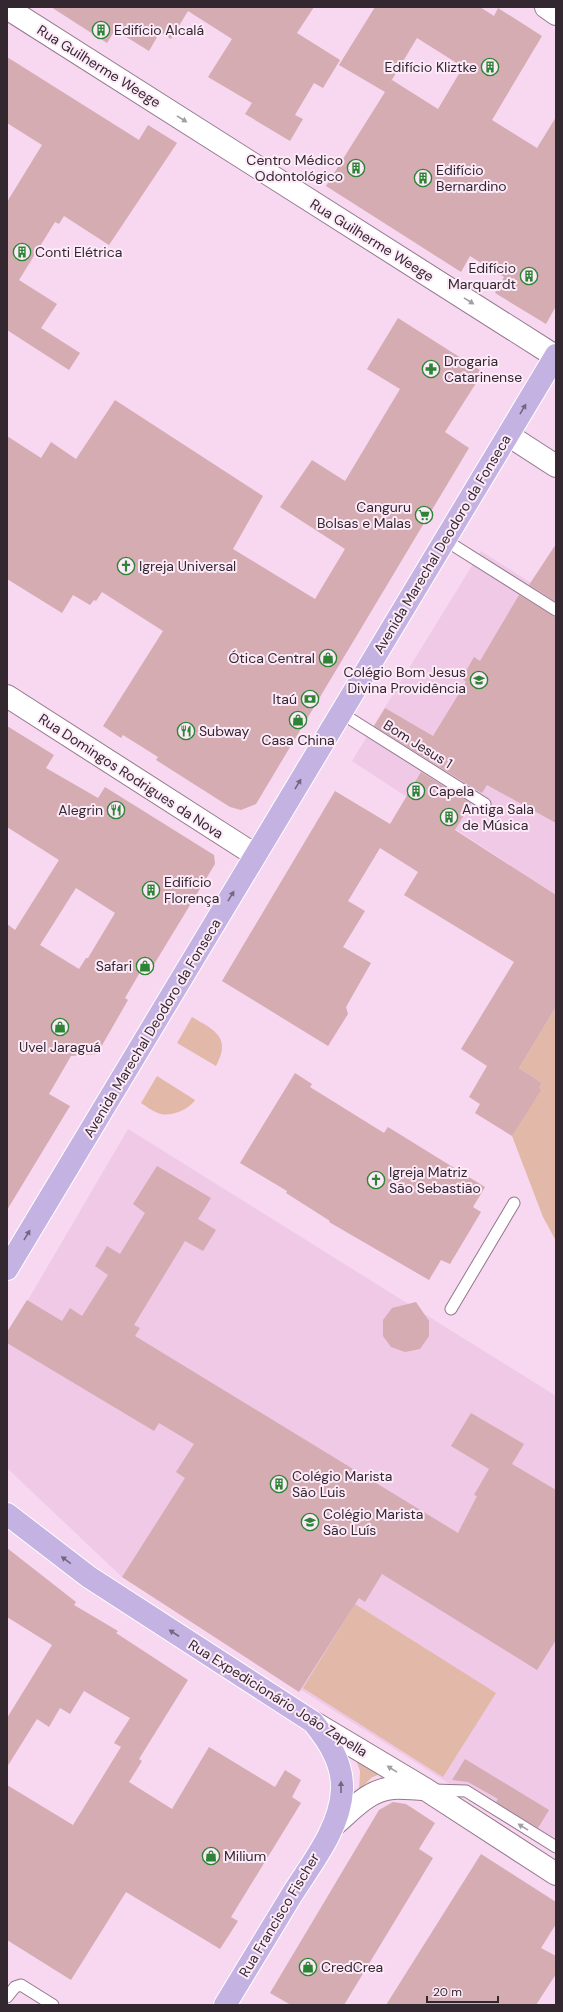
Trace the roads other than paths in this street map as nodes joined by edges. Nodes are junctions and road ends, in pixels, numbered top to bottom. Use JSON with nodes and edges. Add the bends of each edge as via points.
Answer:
{"nodes":[{"id":1,"x":546,"y":7,"type":"edge"},
{"id":2,"x":7,"y":8,"type":"edge"},
{"id":3,"x":556,"y":14,"type":"edge"},
{"id":4,"x":556,"y":355,"type":"edge"},
{"id":5,"x":508,"y":435,"type":"junction"},
{"id":6,"x":556,"y":466,"type":"edge"},
{"id":7,"x":445,"y":540,"type":"junction"},
{"id":8,"x":556,"y":610,"type":"edge"},
{"id":9,"x":7,"y":696,"type":"edge"},
{"id":10,"x":341,"y":713,"type":"junction"},
{"id":11,"x":481,"y":802,"type":"dead end"},
{"id":12,"x":255,"y":855,"type":"junction"},
{"id":13,"x":514,"y":1203,"type":"dead end"},
{"id":14,"x":7,"y":1269,"type":"edge"},
{"id":15,"x":452,"y":1309,"type":"dead end"},
{"id":16,"x":7,"y":1514,"type":"edge"},
{"id":17,"x":313,"y":1722,"type":"junction"},
{"id":18,"x":425,"y":1789,"type":"junction"},
{"id":19,"x":334,"y":1825,"type":"junction"},
{"id":20,"x":556,"y":1847,"type":"edge"},
{"id":21,"x":556,"y":1874,"type":"edge"},
{"id":22,"x":7,"y":1997,"type":"edge"},
{"id":23,"x":53,"y":2005,"type":"edge"},
{"id":24,"x":225,"y":2005,"type":"edge"}],
"edges":[{"from":1,"to":3,"type":"street"},
{"from":2,"to":4,"type":"street","name":"Rua Guilherme Weege","one_way":true},
{"from":5,"to":4,"type":"main road","name":"Avenida Marechal Deodoro da Fonseca","one_way":true},
{"from":5,"to":6,"type":"street"},
{"from":5,"to":7,"type":"main road","name":"Avenida Marechal Deodoro da Fonseca"},
{"from":7,"to":8,"type":"lane"},
{"from":7,"to":10,"type":"main road","name":"Avenida Marechal Deodoro da Fonseca"},
{"from":9,"to":12,"type":"street","name":"Rua Domingos Rodrigues da Nova"},
{"from":10,"to":11,"type":"lane","name":"Bom Jesus 1"},
{"from":12,"to":10,"type":"main road","name":"Avenida Marechal Deodoro da Fonseca","one_way":true},
{"from":14,"to":12,"type":"main road","name":"Avenida Marechal Deodoro da Fonseca","one_way":true},
{"from":13,"to":15,"type":"lane"},
{"from":17,"to":16,"type":"main road","name":"Rua Expedicionário João Zapella","one_way":true,"via":[[89,1577]]},
{"from":18,"to":17,"type":"street","name":"Rua Expedicionário João Zapella","one_way":true},
{"from":19,"to":17,"type":"main road","name":"Rua Francisco Fischer","one_way":true,"via":[[342,1791],[341,1770],[326,1738]]},
{"from":18,"to":19,"type":"street","name":"Rua Francisco Fischer","via":[[393,1788],[375,1792]]},
{"from":20,"to":18,"type":"lane","one_way":true,"via":[[466,1791]]},
{"from":18,"to":21,"type":"street","name":"Rua Expedicionário João Zapella"},
{"from":19,"to":24,"type":"main road","name":"Rua Francisco Fischer"},
{"from":22,"to":23,"type":"lane","via":[[15,1986],[21,1985]]}]}
